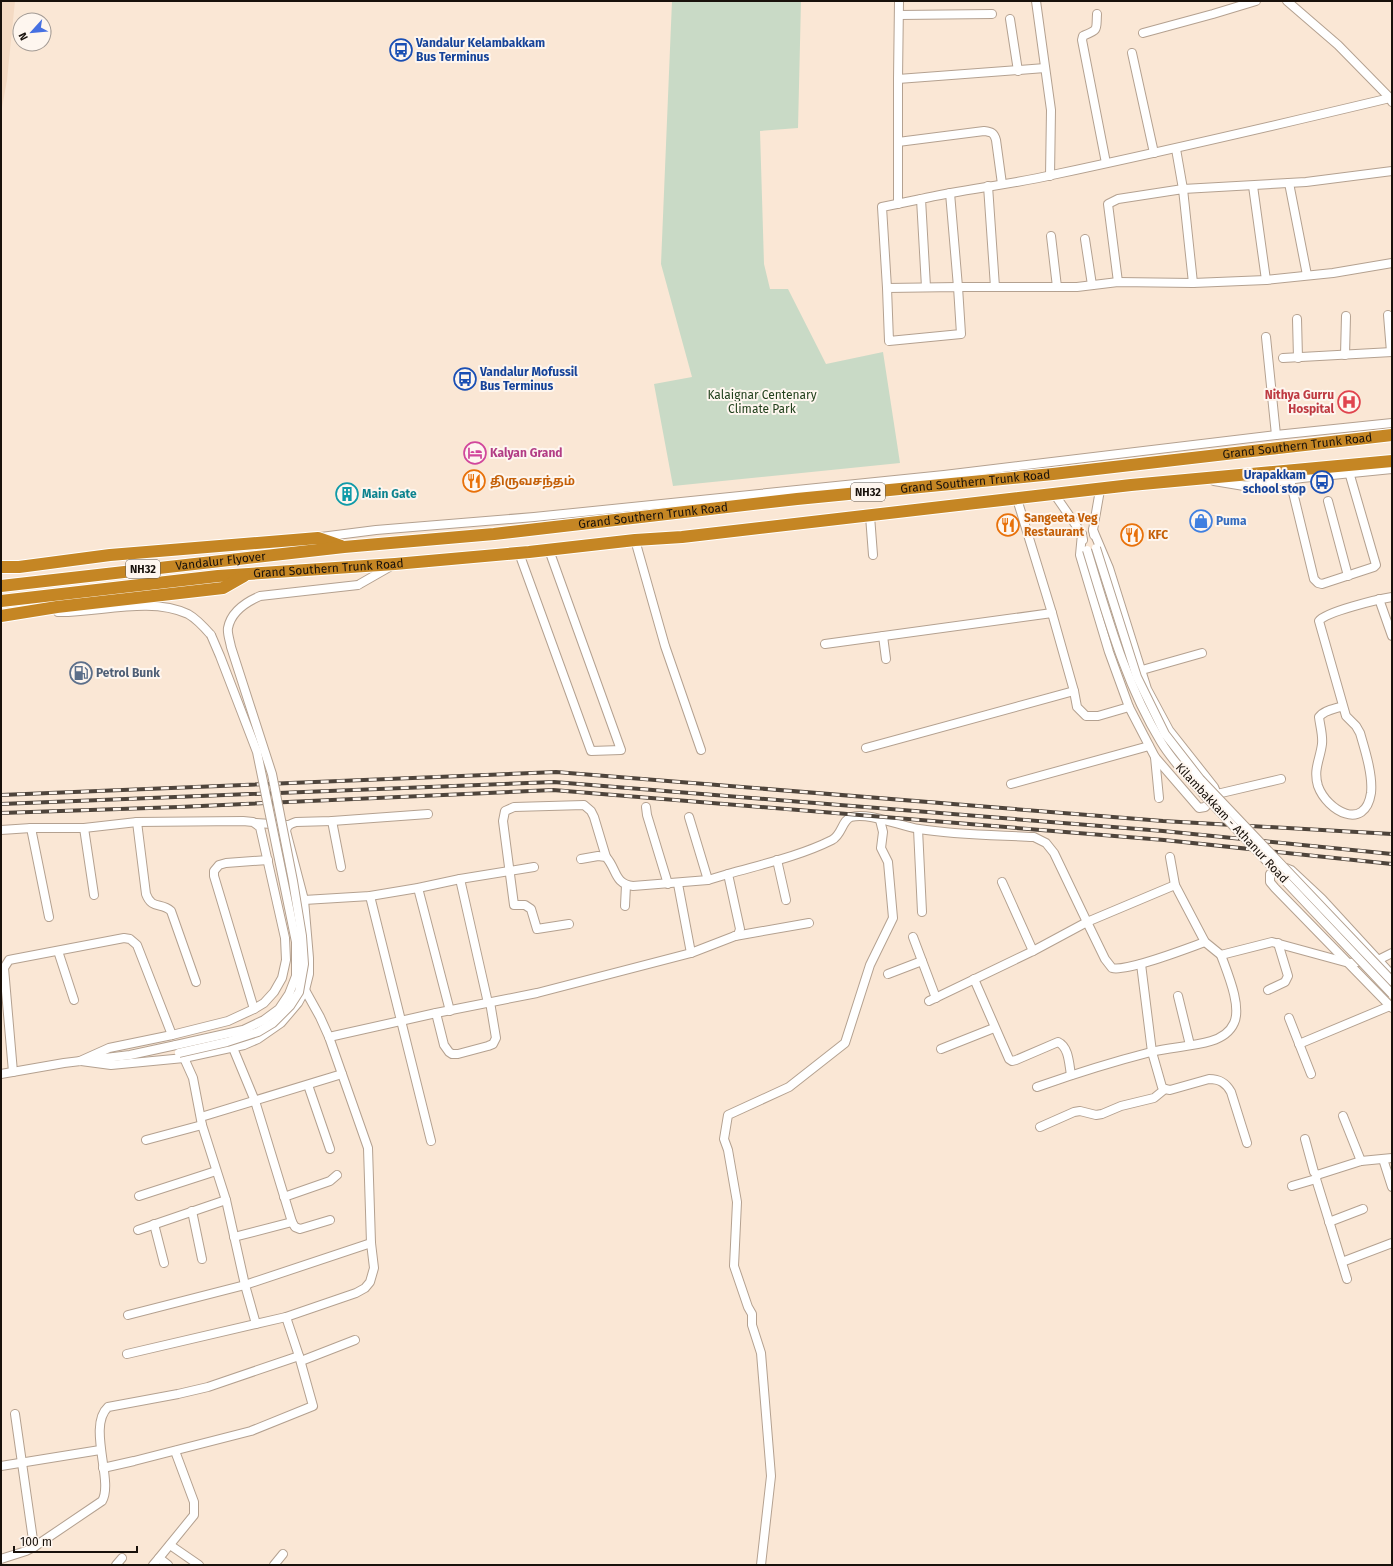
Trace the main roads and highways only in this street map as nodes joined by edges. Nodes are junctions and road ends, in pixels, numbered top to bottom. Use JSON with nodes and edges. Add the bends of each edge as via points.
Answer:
{"nodes":[{"id":1,"x":1392,"y":435,"type":"edge"},
{"id":2,"x":1392,"y":461,"type":"edge"},
{"id":3,"x":344,"y":547,"type":"junction"},
{"id":4,"x":1,"y":567,"type":"edge"},
{"id":5,"x":246,"y":574,"type":"junction"},
{"id":6,"x":1,"y":586,"type":"edge"},
{"id":7,"x":1,"y":601,"type":"edge"},
{"id":8,"x":1,"y":616,"type":"edge"}],
"edges":[{"from":1,"to":3,"type":"highway","name":"Grand Southern Trunk Road","number":"NH32","via":[[494,534]]},
{"from":2,"to":5,"type":"highway","name":"Grand Southern Trunk Road","number":"NH32","via":[[1132,486],[682,537],[395,564]]},
{"from":3,"to":4,"type":"highway","via":[[318,538],[110,555]]},
{"from":3,"to":6,"type":"highway","name":"Vandalur Flyover","number":"NH32"},
{"from":5,"to":7,"type":"highway","name":"Vandalur Flyover","number":"NH32"},
{"from":5,"to":8,"type":"highway","via":[[223,588]]}]}
